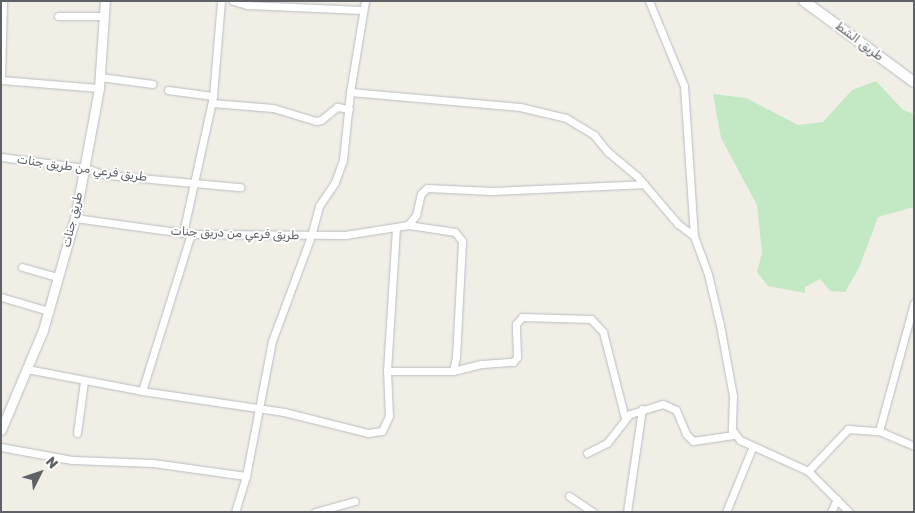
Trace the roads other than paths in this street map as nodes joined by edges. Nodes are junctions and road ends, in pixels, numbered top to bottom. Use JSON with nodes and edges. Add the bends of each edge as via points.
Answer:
{"nodes":[{"id":1,"x":3,"y":1,"type":"edge"},
{"id":2,"x":105,"y":1,"type":"edge"},
{"id":3,"x":221,"y":1,"type":"edge"},
{"id":4,"x":234,"y":1,"type":"edge"},
{"id":5,"x":365,"y":1,"type":"edge"},
{"id":6,"x":649,"y":1,"type":"edge"},
{"id":7,"x":804,"y":1,"type":"edge"},
{"id":8,"x":346,"y":5,"type":"edge"},
{"id":9,"x":362,"y":10,"type":"junction"},
{"id":10,"x":58,"y":16,"type":"dead end"},
{"id":11,"x":104,"y":16,"type":"junction"},
{"id":12,"x":100,"y":77,"type":"junction"},
{"id":13,"x":1,"y":80,"type":"edge"},
{"id":14,"x":914,"y":82,"type":"edge"},
{"id":15,"x":153,"y":84,"type":"dead end"},
{"id":16,"x":99,"y":88,"type":"junction"},
{"id":17,"x":168,"y":90,"type":"dead end"},
{"id":18,"x":350,"y":92,"type":"junction"},
{"id":19,"x":213,"y":100,"type":"junction"},
{"id":20,"x":349,"y":109,"type":"junction"},
{"id":21,"x":1,"y":157,"type":"edge"},
{"id":22,"x":84,"y":168,"type":"junction"},
{"id":23,"x":192,"y":184,"type":"junction"},
{"id":24,"x":644,"y":184,"type":"junction"},
{"id":25,"x":240,"y":187,"type":"dead end"},
{"id":26,"x":75,"y":218,"type":"junction"},
{"id":27,"x":408,"y":225,"type":"junction"},
{"id":28,"x":396,"y":229,"type":"junction"},
{"id":29,"x":187,"y":234,"type":"junction"},
{"id":30,"x":311,"y":236,"type":"junction"},
{"id":31,"x":694,"y":236,"type":"junction"},
{"id":32,"x":22,"y":267,"type":"dead end"},
{"id":33,"x":58,"y":276,"type":"junction"},
{"id":34,"x":1,"y":297,"type":"edge"},
{"id":35,"x":914,"y":303,"type":"edge"},
{"id":36,"x":49,"y":311,"type":"junction"},
{"id":37,"x":27,"y":369,"type":"junction"},
{"id":38,"x":387,"y":371,"type":"junction"},
{"id":39,"x":453,"y":371,"type":"junction"},
{"id":40,"x":84,"y":381,"type":"junction"},
{"id":41,"x":142,"y":391,"type":"junction"},
{"id":42,"x":259,"y":407,"type":"junction"},
{"id":43,"x":642,"y":409,"type":"junction"},
{"id":44,"x":625,"y":418,"type":"junction"},
{"id":45,"x":1,"y":430,"type":"edge"},
{"id":46,"x":879,"y":431,"type":"junction"},
{"id":47,"x":77,"y":433,"type":"dead end"},
{"id":48,"x":734,"y":435,"type":"junction"},
{"id":49,"x":753,"y":446,"type":"junction"},
{"id":50,"x":914,"y":446,"type":"edge"},
{"id":51,"x":1,"y":447,"type":"edge"},
{"id":52,"x":587,"y":453,"type":"dead end"},
{"id":53,"x":808,"y":471,"type":"junction"},
{"id":54,"x":246,"y":476,"type":"junction"},
{"id":55,"x":570,"y":496,"type":"dead end"},
{"id":56,"x":837,"y":499,"type":"junction"},
{"id":57,"x":355,"y":501,"type":"dead end"},
{"id":58,"x":235,"y":512,"type":"edge"},
{"id":59,"x":315,"y":512,"type":"edge"},
{"id":60,"x":593,"y":512,"type":"edge"},
{"id":61,"x":627,"y":512,"type":"edge"},
{"id":62,"x":726,"y":512,"type":"edge"},
{"id":63,"x":831,"y":512,"type":"edge"},
{"id":64,"x":849,"y":512,"type":"edge"}],
"edges":[{"from":1,"to":13,"type":"street"},
{"from":2,"to":11,"type":"street","name":"طريق جنات"},
{"from":3,"to":19,"type":"street"},
{"from":4,"to":8,"type":"street","via":[[247,5]]},
{"from":5,"to":9,"type":"street"},
{"from":6,"to":31,"type":"street","via":[[684,86]]},
{"from":7,"to":14,"type":"main road","name":"طريق الشط"},
{"from":8,"to":9,"type":"street"},
{"from":9,"to":18,"type":"street"},
{"from":10,"to":11,"type":"street"},
{"from":11,"to":12,"type":"street","name":"طريق جنات"},
{"from":12,"to":15,"type":"street"},
{"from":12,"to":16,"type":"street","name":"طريق جنات"},
{"from":13,"to":16,"type":"street"},
{"from":16,"to":22,"type":"street","name":"طريق جنات"},
{"from":17,"to":19,"type":"street"},
{"from":18,"to":20,"type":"street"},
{"from":18,"to":24,"type":"street","via":[[544,110],[580,124]]},
{"from":19,"to":20,"type":"street","via":[[272,108],[316,121],[337,107]]},
{"from":19,"to":23,"type":"street"},
{"from":20,"to":30,"type":"street","via":[[343,160],[335,182],[319,206]]},
{"from":21,"to":22,"type":"street","name":"طريق فرعي من طريق جنات"},
{"from":22,"to":23,"type":"street","name":"طريق فرعي من طريق جنات","via":[[107,175]]},
{"from":22,"to":26,"type":"street","name":"طريق جنات"},
{"from":23,"to":25,"type":"street","name":"طريق فرعي من طريق جنات"},
{"from":23,"to":29,"type":"street"},
{"from":24,"to":27,"type":"street","via":[[491,191],[427,188],[421,194],[416,216]]},
{"from":24,"to":31,"type":"street","via":[[678,224]]},
{"from":26,"to":29,"type":"street","name":"طريق فرعي من دريق جنات"},
{"from":26,"to":33,"type":"street","name":"طريق جنات"},
{"from":27,"to":28,"type":"street","name":"طريق فرعي من دريق جنات"},
{"from":27,"to":39,"type":"street","via":[[455,232],[462,241]]},
{"from":28,"to":30,"type":"street","name":"طريق فرعي من دريق جنات"},
{"from":28,"to":38,"type":"street"},
{"from":29,"to":30,"type":"street","name":"طريق فرعي من دريق جنات"},
{"from":29,"to":41,"type":"street"},
{"from":30,"to":42,"type":"street","via":[[272,341]]},
{"from":31,"to":48,"type":"street","via":[[708,274],[720,325],[732,385],[731,423]]},
{"from":32,"to":33,"type":"street"},
{"from":33,"to":36,"type":"street","name":"طريق جنات"},
{"from":34,"to":36,"type":"street"},
{"from":35,"to":46,"type":"street"},
{"from":36,"to":37,"type":"street","name":"طريق جنات"},
{"from":37,"to":40,"type":"street"},
{"from":37,"to":45,"type":"street","name":"طريق جنات"},
{"from":38,"to":39,"type":"street"},
{"from":38,"to":42,"type":"street","via":[[388,416],[382,431],[368,433],[334,427],[298,414]]},
{"from":39,"to":44,"type":"street","via":[[482,364],[513,362],[517,357],[516,324],[519,319],[591,319],[603,332]]},
{"from":40,"to":41,"type":"street"},
{"from":40,"to":47,"type":"street"},
{"from":41,"to":42,"type":"street"},
{"from":42,"to":54,"type":"street"},
{"from":43,"to":44,"type":"street"},
{"from":43,"to":48,"type":"street","via":[[663,404],[674,407],[693,441]]},
{"from":43,"to":61,"type":"street"},
{"from":44,"to":52,"type":"street","via":[[607,443]]},
{"from":46,"to":50,"type":"street"},
{"from":46,"to":53,"type":"street","via":[[853,428],[844,431]]},
{"from":48,"to":49,"type":"street"},
{"from":49,"to":53,"type":"street"},
{"from":49,"to":62,"type":"street"},
{"from":51,"to":54,"type":"street","via":[[72,460],[153,463]]},
{"from":53,"to":56,"type":"street"},
{"from":54,"to":58,"type":"street"},
{"from":55,"to":60,"type":"street"},
{"from":56,"to":63,"type":"street"},
{"from":56,"to":64,"type":"street"},
{"from":57,"to":59,"type":"street"}]}
